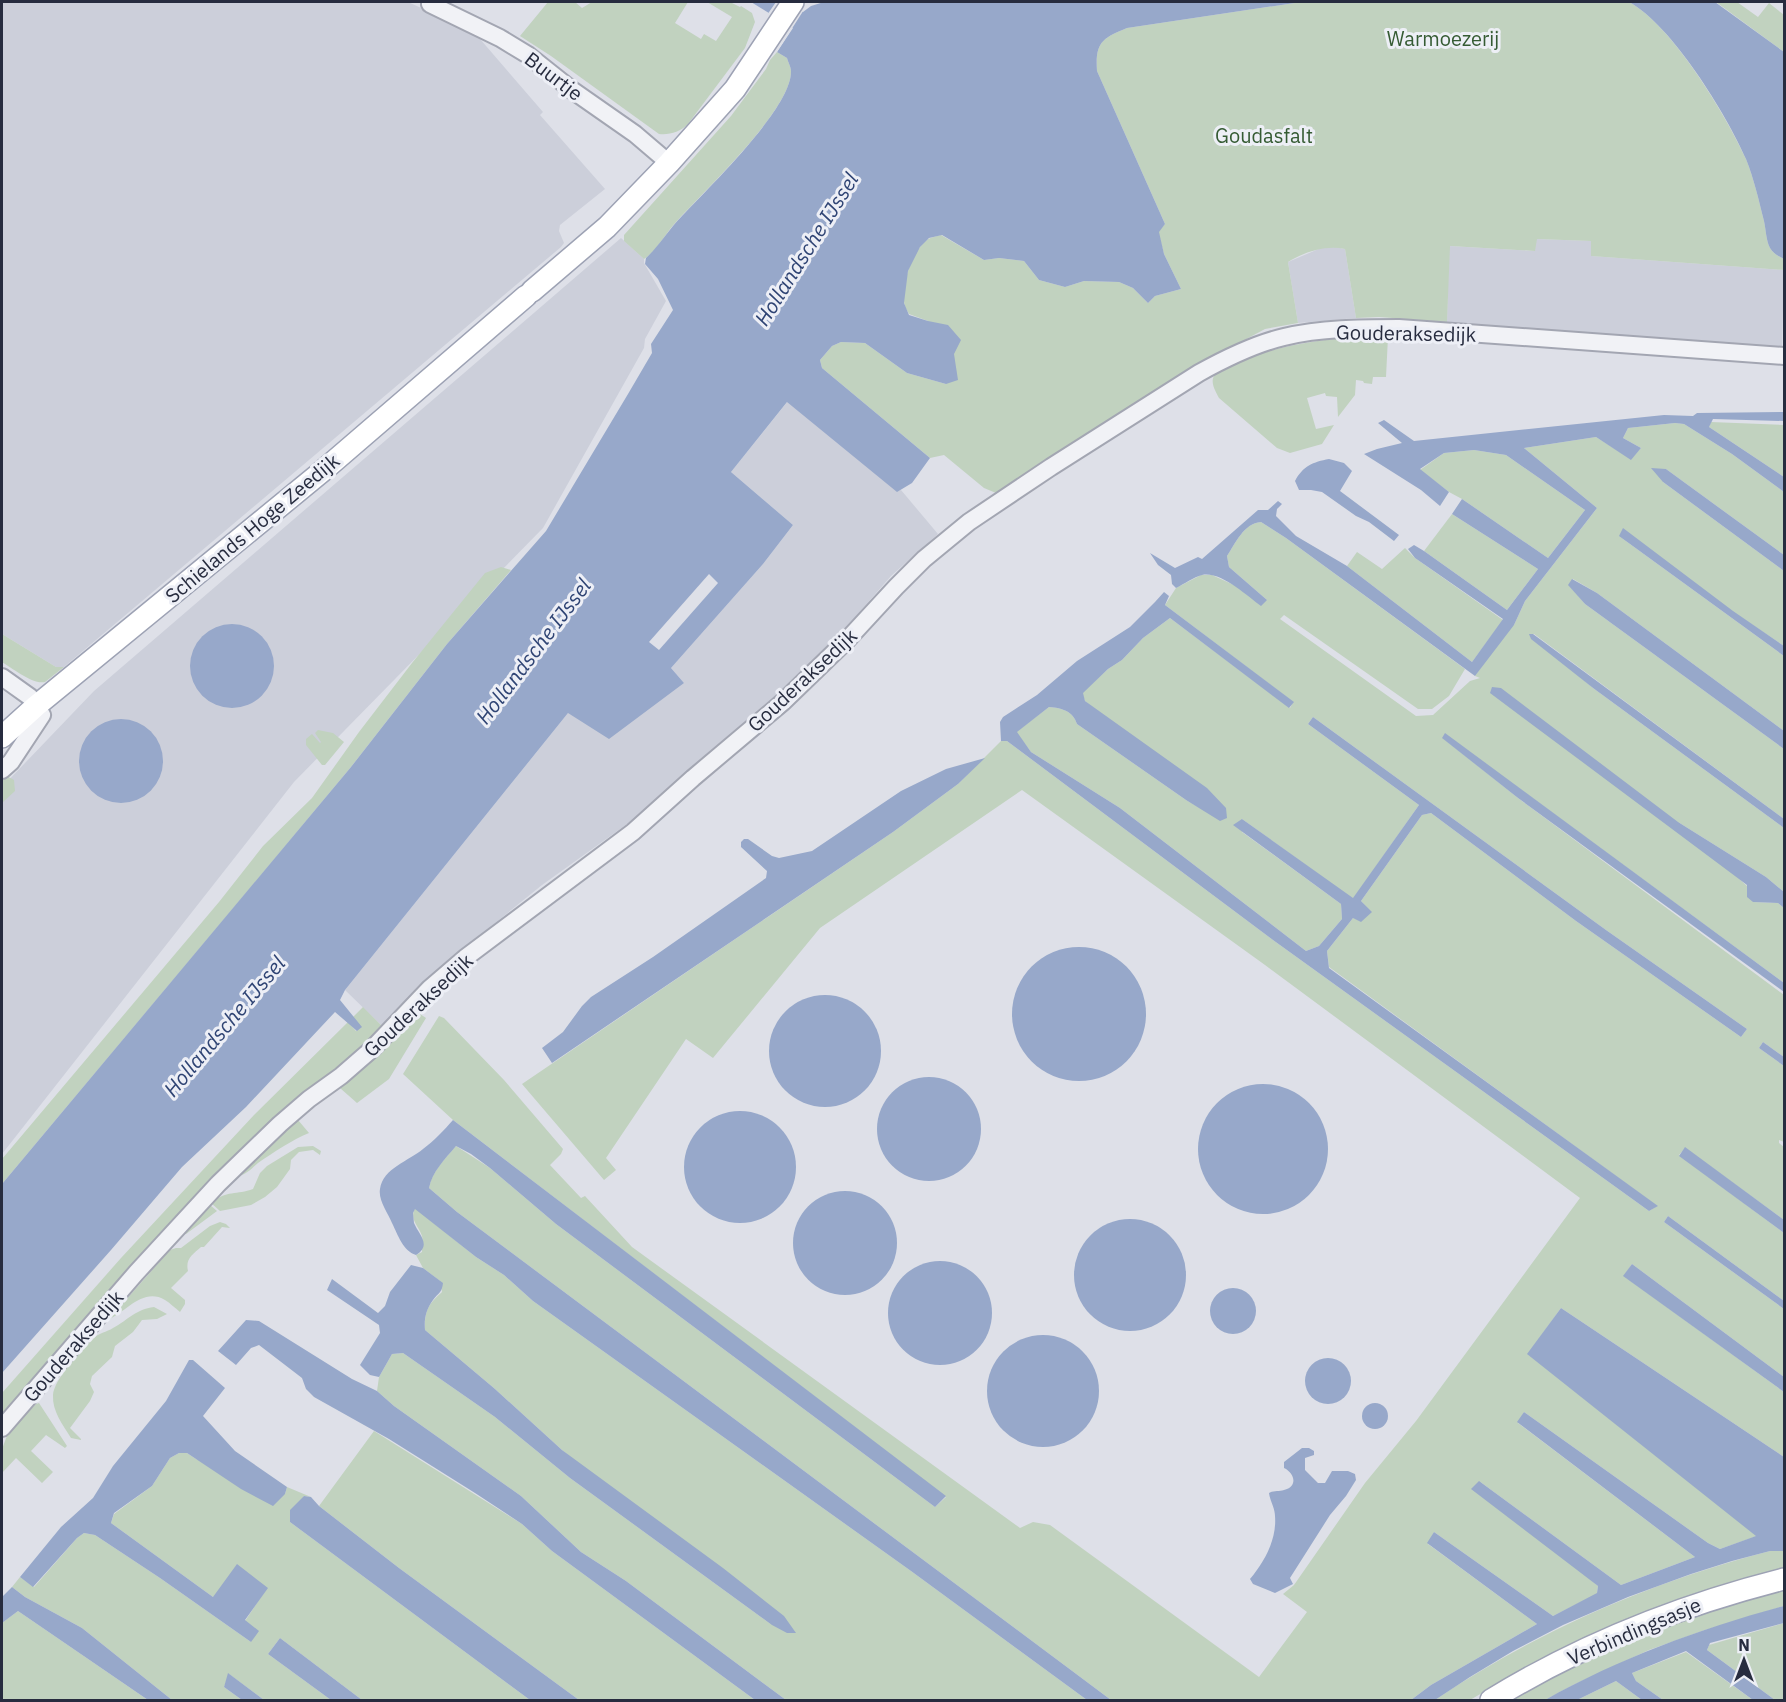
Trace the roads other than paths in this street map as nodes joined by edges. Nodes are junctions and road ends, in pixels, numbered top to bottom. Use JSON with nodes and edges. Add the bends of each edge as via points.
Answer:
{"nodes":[{"id":1,"x":793,"y":2,"type":"edge"},
{"id":2,"x":430,"y":4,"type":"dead end"},
{"id":3,"x":669,"y":163,"type":"junction"},
{"id":4,"x":1785,"y":356,"type":"edge"},
{"id":5,"x":2,"y":677,"type":"edge"},
{"id":6,"x":36,"y":706,"type":"junction"},
{"id":7,"x":2,"y":737,"type":"edge"},
{"id":8,"x":2,"y":770,"type":"edge"},
{"id":9,"x":2,"y":1428,"type":"edge"},
{"id":10,"x":1785,"y":1579,"type":"edge"},
{"id":11,"x":1491,"y":1701,"type":"edge"}],
"edges":[{"from":1,"to":3,"type":"main road","name":"Schielands Hoge Zeedijk","via":[[735,89]]},
{"from":2,"to":3,"type":"street","name":"Buurtje","via":[[528,55]]},
{"from":3,"to":6,"type":"main road","name":"Schielands Hoge Zeedijk","via":[[607,227],[325,469]]},
{"from":4,"to":9,"type":"street","name":"Gouderaksedijk","via":[[1357,328],[1284,337],[1251,347],[1199,373],[969,522],[896,586],[849,639],[783,702],[633,832],[430,988],[372,1049],[287,1118],[218,1184]]},
{"from":5,"to":6,"type":"street"},
{"from":6,"to":7,"type":"main road","name":"Schielands Hoge Zeedijk"},
{"from":6,"to":8,"type":"street","via":[[42,715]]},
{"from":10,"to":11,"type":"main road","name":"Verbindingsasje","via":[[1690,1605],[1624,1631],[1569,1656]]}]}
